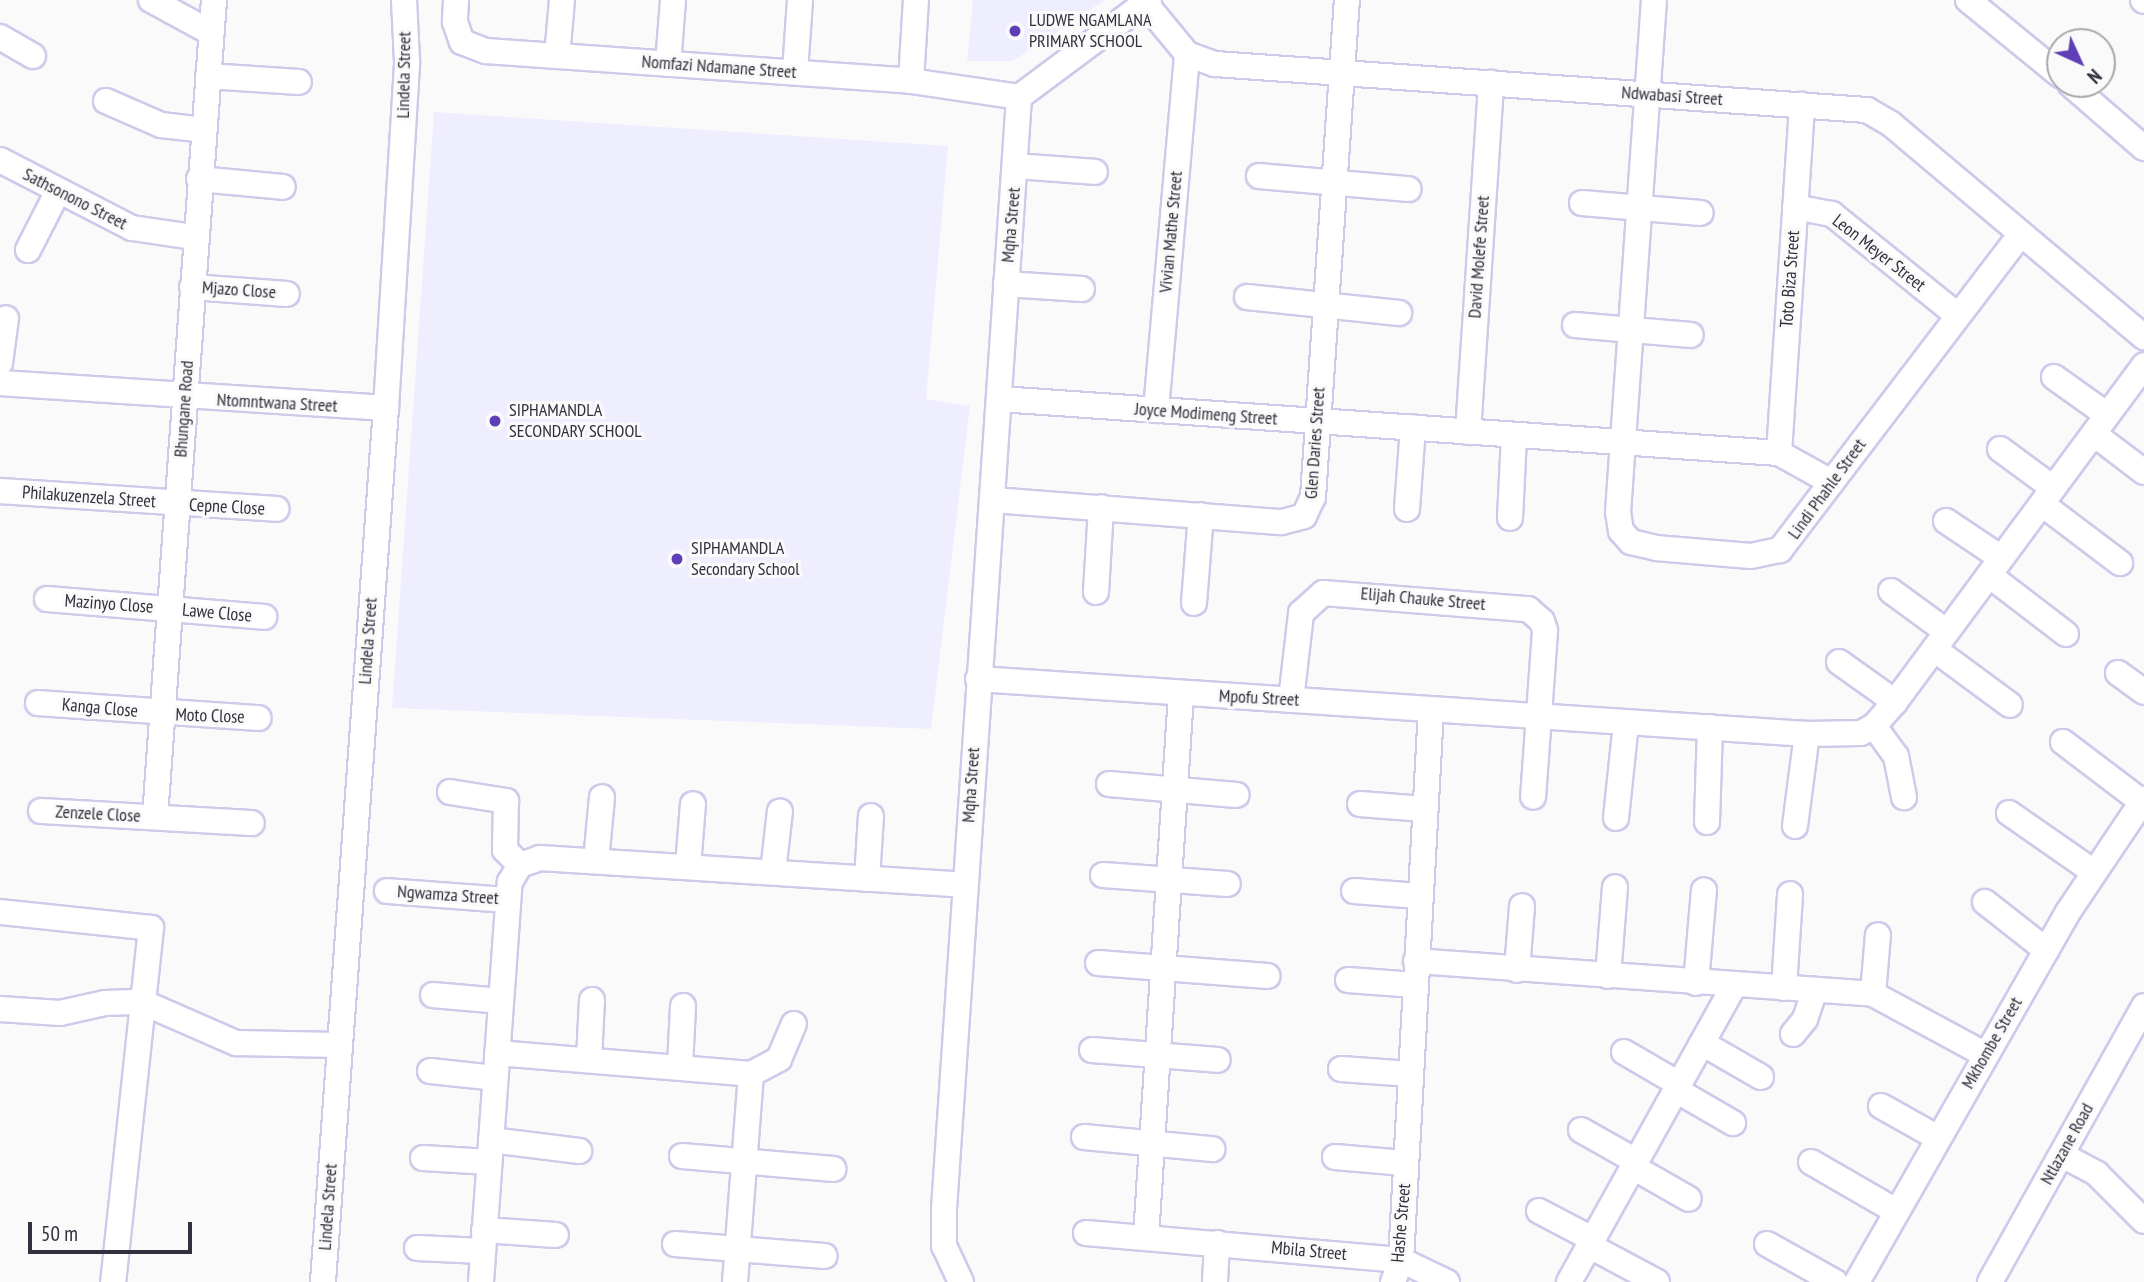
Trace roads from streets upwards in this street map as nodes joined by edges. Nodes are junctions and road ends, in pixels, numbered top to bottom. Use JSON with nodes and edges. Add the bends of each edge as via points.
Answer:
{"nodes":[{"id":1,"x":151,"y":0,"type":"edge"},
{"id":2,"x":214,"y":0,"type":"edge"},
{"id":3,"x":404,"y":0,"type":"edge"},
{"id":4,"x":456,"y":0,"type":"edge"},
{"id":5,"x":562,"y":0,"type":"edge"},
{"id":6,"x":673,"y":0,"type":"edge"},
{"id":7,"x":800,"y":0,"type":"edge"},
{"id":8,"x":916,"y":0,"type":"edge"},
{"id":9,"x":1347,"y":0,"type":"edge"},
{"id":10,"x":1654,"y":0,"type":"edge"},
{"id":11,"x":1968,"y":0,"type":"edge"},
{"id":12,"x":1147,"y":2,"type":"edge"},
{"id":13,"x":210,"y":32,"type":"junction"},
{"id":14,"x":0,"y":37,"type":"edge"},
{"id":15,"x":1187,"y":54,"type":"junction"},
{"id":16,"x":33,"y":56,"type":"dead end"},
{"id":17,"x":557,"y":56,"type":"junction"},
{"id":18,"x":668,"y":64,"type":"junction"},
{"id":19,"x":2046,"y":64,"type":"edge"},
{"id":20,"x":1345,"y":71,"type":"junction"},
{"id":21,"x":795,"y":72,"type":"junction"},
{"id":22,"x":208,"y":76,"type":"junction"},
{"id":23,"x":911,"y":81,"type":"junction"},
{"id":24,"x":299,"y":82,"type":"dead end"},
{"id":25,"x":1490,"y":83,"type":"junction"},
{"id":26,"x":1648,"y":94,"type":"junction"},
{"id":27,"x":1019,"y":97,"type":"junction"},
{"id":28,"x":2086,"y":98,"type":"edge"},
{"id":29,"x":106,"y":101,"type":"dead end"},
{"id":30,"x":1802,"y":105,"type":"junction"},
{"id":31,"x":204,"y":130,"type":"junction"},
{"id":32,"x":2144,"y":148,"type":"edge"},
{"id":33,"x":0,"y":160,"type":"edge"},
{"id":34,"x":1016,"y":166,"type":"junction"},
{"id":35,"x":1095,"y":172,"type":"dead end"},
{"id":36,"x":1259,"y":176,"type":"dead end"},
{"id":37,"x":199,"y":179,"type":"junction"},
{"id":38,"x":1334,"y":183,"type":"junction"},
{"id":39,"x":283,"y":187,"type":"dead end"},
{"id":40,"x":1408,"y":189,"type":"dead end"},
{"id":41,"x":57,"y":193,"type":"junction"},
{"id":42,"x":1582,"y":203,"type":"dead end"},
{"id":43,"x":1795,"y":207,"type":"junction"},
{"id":44,"x":1641,"y":208,"type":"junction"},
{"id":45,"x":1701,"y":213,"type":"dead end"},
{"id":46,"x":2021,"y":234,"type":"junction"},
{"id":47,"x":194,"y":237,"type":"junction"},
{"id":48,"x":28,"y":250,"type":"dead end"},
{"id":49,"x":1006,"y":284,"type":"junction"},
{"id":50,"x":192,"y":287,"type":"junction"},
{"id":51,"x":1082,"y":289,"type":"dead end"},
{"id":52,"x":286,"y":294,"type":"dead end"},
{"id":53,"x":1247,"y":297,"type":"dead end"},
{"id":54,"x":1325,"y":305,"type":"junction"},
{"id":55,"x":1399,"y":313,"type":"dead end"},
{"id":56,"x":1956,"y":314,"type":"junction"},
{"id":57,"x":6,"y":318,"type":"dead end"},
{"id":58,"x":1575,"y":325,"type":"dead end"},
{"id":59,"x":1632,"y":329,"type":"junction"},
{"id":60,"x":1691,"y":335,"type":"dead end"},
{"id":61,"x":2144,"y":337,"type":"edge"},
{"id":62,"x":0,"y":363,"type":"edge"},
{"id":63,"x":2144,"y":365,"type":"edge"},
{"id":64,"x":2054,"y":377,"type":"dead end"},
{"id":65,"x":0,"y":383,"type":"edge"},
{"id":66,"x":185,"y":398,"type":"junction"},
{"id":67,"x":1000,"y":399,"type":"junction"},
{"id":68,"x":386,"y":408,"type":"junction"},
{"id":69,"x":1156,"y":410,"type":"junction"},
{"id":70,"x":1317,"y":421,"type":"junction"},
{"id":71,"x":2100,"y":424,"type":"junction"},
{"id":72,"x":1413,"y":427,"type":"junction"},
{"id":73,"x":1468,"y":432,"type":"junction"},
{"id":74,"x":1514,"y":435,"type":"junction"},
{"id":75,"x":1624,"y":443,"type":"junction"},
{"id":76,"x":2000,"y":449,"type":"dead end"},
{"id":77,"x":1779,"y":453,"type":"junction"},
{"id":78,"x":2144,"y":472,"type":"edge"},
{"id":79,"x":1831,"y":482,"type":"junction"},
{"id":80,"x":0,"y":491,"type":"edge"},
{"id":81,"x":2048,"y":496,"type":"junction"},
{"id":82,"x":993,"y":500,"type":"junction"},
{"id":83,"x":178,"y":504,"type":"junction"},
{"id":84,"x":1101,"y":507,"type":"junction"},
{"id":85,"x":276,"y":509,"type":"dead end"},
{"id":86,"x":1407,"y":509,"type":"dead end"},
{"id":87,"x":1201,"y":515,"type":"junction"},
{"id":88,"x":1510,"y":518,"type":"dead end"},
{"id":89,"x":1946,"y":521,"type":"dead end"},
{"id":90,"x":2120,"y":563,"type":"dead end"},
{"id":91,"x":1995,"y":567,"type":"junction"},
{"id":92,"x":1891,"y":591,"type":"dead end"},
{"id":93,"x":1096,"y":592,"type":"dead end"},
{"id":94,"x":47,"y":599,"type":"dead end"},
{"id":95,"x":1194,"y":603,"type":"dead end"},
{"id":96,"x":170,"y":609,"type":"junction"},
{"id":97,"x":264,"y":617,"type":"dead end"},
{"id":98,"x":2066,"y":634,"type":"dead end"},
{"id":99,"x":1940,"y":640,"type":"junction"},
{"id":100,"x":1839,"y":662,"type":"dead end"},
{"id":101,"x":2118,"y":673,"type":"dead end"},
{"id":102,"x":978,"y":679,"type":"junction"},
{"id":103,"x":2144,"y":692,"type":"edge"},
{"id":104,"x":1181,"y":694,"type":"junction"},
{"id":105,"x":1291,"y":700,"type":"junction"},
{"id":106,"x":1895,"y":702,"type":"junction"},
{"id":107,"x":38,"y":703,"type":"dead end"},
{"id":108,"x":2011,"y":705,"type":"dead end"},
{"id":109,"x":1431,"y":709,"type":"junction"},
{"id":110,"x":162,"y":714,"type":"junction"},
{"id":111,"x":1539,"y":716,"type":"junction"},
{"id":112,"x":258,"y":718,"type":"dead end"},
{"id":113,"x":1626,"y":723,"type":"junction"},
{"id":114,"x":1874,"y":726,"type":"junction"},
{"id":115,"x":1710,"y":727,"type":"junction"},
{"id":116,"x":1807,"y":734,"type":"junction"},
{"id":117,"x":2063,"y":742,"type":"dead end"},
{"id":118,"x":1109,"y":784,"type":"dead end"},
{"id":119,"x":1175,"y":791,"type":"junction"},
{"id":120,"x":450,"y":792,"type":"dead end"},
{"id":121,"x":1237,"y":794,"type":"dead end"},
{"id":122,"x":602,"y":797,"type":"dead end"},
{"id":123,"x":1533,"y":797,"type":"dead end"},
{"id":124,"x":1904,"y":797,"type":"dead end"},
{"id":125,"x":2143,"y":800,"type":"edge"},
{"id":126,"x":693,"y":804,"type":"dead end"},
{"id":127,"x":1360,"y":804,"type":"dead end"},
{"id":128,"x":1424,"y":809,"type":"junction"},
{"id":129,"x":41,"y":811,"type":"dead end"},
{"id":130,"x":780,"y":811,"type":"dead end"},
{"id":131,"x":2009,"y":813,"type":"dead end"},
{"id":132,"x":871,"y":816,"type":"dead end"},
{"id":133,"x":155,"y":817,"type":"junction"},
{"id":134,"x":1616,"y":818,"type":"dead end"},
{"id":135,"x":1707,"y":822,"type":"dead end"},
{"id":136,"x":252,"y":823,"type":"dead end"},
{"id":137,"x":1795,"y":826,"type":"dead end"},
{"id":138,"x":596,"y":861,"type":"junction"},
{"id":139,"x":520,"y":864,"type":"junction"},
{"id":140,"x":688,"y":866,"type":"junction"},
{"id":141,"x":773,"y":872,"type":"junction"},
{"id":142,"x":2094,"y":872,"type":"junction"},
{"id":143,"x":1103,"y":875,"type":"dead end"},
{"id":144,"x":867,"y":878,"type":"junction"},
{"id":145,"x":1169,"y":881,"type":"junction"},
{"id":146,"x":1228,"y":884,"type":"dead end"},
{"id":147,"x":964,"y":885,"type":"junction"},
{"id":148,"x":1615,"y":887,"type":"dead end"},
{"id":149,"x":387,"y":891,"type":"dead end"},
{"id":150,"x":1354,"y":891,"type":"dead end"},
{"id":151,"x":1704,"y":891,"type":"dead end"},
{"id":152,"x":1790,"y":894,"type":"dead end"},
{"id":153,"x":1419,"y":897,"type":"junction"},
{"id":154,"x":508,"y":900,"type":"junction"},
{"id":155,"x":1985,"y":902,"type":"dead end"},
{"id":156,"x":1522,"y":906,"type":"dead end"},
{"id":157,"x":0,"y":912,"type":"edge"},
{"id":158,"x":1878,"y":935,"type":"dead end"},
{"id":159,"x":2046,"y":950,"type":"junction"},
{"id":160,"x":1098,"y":962,"type":"dead end"},
{"id":161,"x":1164,"y":967,"type":"junction"},
{"id":162,"x":1517,"y":970,"type":"junction"},
{"id":163,"x":1415,"y":973,"type":"junction"},
{"id":164,"x":1268,"y":976,"type":"dead end"},
{"id":165,"x":1608,"y":976,"type":"junction"},
{"id":166,"x":1348,"y":980,"type":"dead end"},
{"id":167,"x":1696,"y":983,"type":"junction"},
{"id":168,"x":1734,"y":986,"type":"junction"},
{"id":169,"x":1784,"y":988,"type":"junction"},
{"id":170,"x":1815,"y":990,"type":"junction"},
{"id":171,"x":1873,"y":994,"type":"junction"},
{"id":172,"x":433,"y":995,"type":"dead end"},
{"id":173,"x":592,"y":1000,"type":"dead end"},
{"id":174,"x":501,"y":1001,"type":"junction"},
{"id":175,"x":142,"y":1002,"type":"junction"},
{"id":176,"x":683,"y":1006,"type":"dead end"},
{"id":177,"x":2144,"y":1006,"type":"edge"},
{"id":178,"x":0,"y":1009,"type":"edge"},
{"id":179,"x":794,"y":1024,"type":"dead end"},
{"id":180,"x":1793,"y":1034,"type":"dead end"},
{"id":181,"x":1702,"y":1043,"type":"junction"},
{"id":182,"x":339,"y":1045,"type":"junction"},
{"id":183,"x":1092,"y":1050,"type":"dead end"},
{"id":184,"x":1624,"y":1052,"type":"dead end"},
{"id":185,"x":497,"y":1053,"type":"junction"},
{"id":186,"x":1984,"y":1054,"type":"junction"},
{"id":187,"x":1158,"y":1056,"type":"junction"},
{"id":188,"x":589,"y":1059,"type":"junction"},
{"id":189,"x":1218,"y":1060,"type":"dead end"},
{"id":190,"x":680,"y":1066,"type":"junction"},
{"id":191,"x":1341,"y":1069,"type":"dead end"},
{"id":192,"x":430,"y":1071,"type":"dead end"},
{"id":193,"x":751,"y":1074,"type":"junction"},
{"id":194,"x":1412,"y":1074,"type":"junction"},
{"id":195,"x":1761,"y":1077,"type":"dead end"},
{"id":196,"x":495,"y":1078,"type":"junction"},
{"id":197,"x":1678,"y":1087,"type":"junction"},
{"id":198,"x":1881,"y":1106,"type":"dead end"},
{"id":199,"x":1733,"y":1123,"type":"dead end"},
{"id":200,"x":1581,"y":1130,"type":"dead end"},
{"id":201,"x":1084,"y":1137,"type":"dead end"},
{"id":202,"x":1938,"y":1138,"type":"junction"},
{"id":203,"x":1152,"y":1144,"type":"junction"},
{"id":204,"x":1212,"y":1149,"type":"dead end"},
{"id":205,"x":490,"y":1151,"type":"junction"},
{"id":206,"x":579,"y":1151,"type":"dead end"},
{"id":207,"x":2062,"y":1155,"type":"junction"},
{"id":208,"x":682,"y":1156,"type":"dead end"},
{"id":209,"x":1335,"y":1157,"type":"dead end"},
{"id":210,"x":422,"y":1158,"type":"dead end"},
{"id":211,"x":743,"y":1160,"type":"junction"},
{"id":212,"x":1811,"y":1162,"type":"dead end"},
{"id":213,"x":1405,"y":1163,"type":"junction"},
{"id":214,"x":1635,"y":1164,"type":"junction"},
{"id":215,"x":833,"y":1168,"type":"dead end"},
{"id":216,"x":1689,"y":1199,"type":"dead end"},
{"id":217,"x":1539,"y":1211,"type":"dead end"},
{"id":218,"x":1896,"y":1211,"type":"junction"},
{"id":219,"x":2144,"y":1221,"type":"edge"},
{"id":220,"x":1086,"y":1233,"type":"dead end"},
{"id":221,"x":556,"y":1235,"type":"dead end"},
{"id":222,"x":1146,"y":1237,"type":"junction"},
{"id":223,"x":483,"y":1240,"type":"junction"},
{"id":224,"x":1217,"y":1243,"type":"junction"},
{"id":225,"x":1592,"y":1243,"type":"junction"},
{"id":226,"x":675,"y":1244,"type":"dead end"},
{"id":227,"x":1767,"y":1244,"type":"dead end"},
{"id":228,"x":417,"y":1248,"type":"dead end"},
{"id":229,"x":737,"y":1250,"type":"junction"},
{"id":230,"x":825,"y":1256,"type":"dead end"},
{"id":231,"x":1397,"y":1271,"type":"edge"},
{"id":232,"x":113,"y":1282,"type":"edge"},
{"id":233,"x":323,"y":1282,"type":"edge"},
{"id":234,"x":481,"y":1282,"type":"edge"},
{"id":235,"x":735,"y":1282,"type":"edge"},
{"id":236,"x":961,"y":1282,"type":"edge"},
{"id":237,"x":1215,"y":1282,"type":"edge"},
{"id":238,"x":1447,"y":1282,"type":"edge"},
{"id":239,"x":1570,"y":1282,"type":"edge"},
{"id":240,"x":1657,"y":1282,"type":"edge"},
{"id":241,"x":1835,"y":1282,"type":"edge"},
{"id":242,"x":1857,"y":1282,"type":"edge"},
{"id":243,"x":1990,"y":1282,"type":"edge"}],
"edges":[{"from":1,"to":13,"type":"street"},
{"from":2,"to":13,"type":"street","name":"Bhungane Road"},
{"from":3,"to":68,"type":"street","name":"Lindela Street","via":[[407,61]]},
{"from":4,"to":17,"type":"street","name":"Nomfazi Ndamane Street","via":[[457,33],[467,46]]},
{"from":5,"to":17,"type":"street"},
{"from":6,"to":18,"type":"street"},
{"from":7,"to":21,"type":"street"},
{"from":8,"to":23,"type":"street"},
{"from":9,"to":20,"type":"street","name":"Glen Daries Street"},
{"from":10,"to":26,"type":"street","name":"Lindi Phahle Street"},
{"from":11,"to":19,"type":"street"},
{"from":12,"to":15,"type":"street"},
{"from":12,"to":27,"type":"street"},
{"from":13,"to":22,"type":"street","name":"Bhungane Road"},
{"from":14,"to":16,"type":"street"},
{"from":15,"to":20,"type":"street","name":"Ndwabasi Street","via":[[1215,64]]},
{"from":15,"to":69,"type":"street","name":"Vivian Mathe Street"},
{"from":17,"to":18,"type":"street","name":"Nomfazi Ndamane Street"},
{"from":18,"to":21,"type":"street","name":"Nomfazi Ndamane Street"},
{"from":20,"to":25,"type":"street","name":"Ndwabasi Street"},
{"from":20,"to":38,"type":"street","name":"Glen Daries Street"},
{"from":21,"to":23,"type":"street","name":"Nomfazi Ndamane Street"},
{"from":22,"to":24,"type":"street"},
{"from":22,"to":31,"type":"street","name":"Bhungane Road"},
{"from":23,"to":27,"type":"street","name":"Nomfazi Ndamane Street"},
{"from":25,"to":26,"type":"street","name":"Ndwabasi Street"},
{"from":25,"to":73,"type":"street","name":"David Molefe Street"},
{"from":26,"to":30,"type":"street","name":"Ndwabasi Street"},
{"from":26,"to":44,"type":"street","name":"Lindi Phahle Street"},
{"from":27,"to":34,"type":"street","name":"Mqha Street"},
{"from":28,"to":32,"type":"street"},
{"from":29,"to":31,"type":"street","via":[[162,125]]},
{"from":30,"to":43,"type":"street","name":"Toto Biza Street"},
{"from":30,"to":46,"type":"street","name":"Ndwabasi Street","via":[[1841,106],[1877,114]]},
{"from":31,"to":37,"type":"street","name":"Bhungane Road"},
{"from":33,"to":41,"type":"street","name":"Sathsonono Street"},
{"from":34,"to":35,"type":"street","name":"Mqha Street"},
{"from":34,"to":49,"type":"street","name":"Mqha Street"},
{"from":36,"to":38,"type":"street"},
{"from":37,"to":39,"type":"street"},
{"from":37,"to":47,"type":"street","name":"Bhungane Road"},
{"from":38,"to":40,"type":"street"},
{"from":38,"to":54,"type":"street","name":"Glen Daries Street"},
{"from":41,"to":47,"type":"street","name":"Sathsonono Street","via":[[132,228]]},
{"from":41,"to":48,"type":"street"},
{"from":42,"to":44,"type":"street"},
{"from":43,"to":56,"type":"street","name":"Leon Meyer Street","via":[[1832,214]]},
{"from":43,"to":77,"type":"street","name":"Toto Biza Street"},
{"from":44,"to":45,"type":"street"},
{"from":44,"to":59,"type":"street","name":"Lindi Phahle Street"},
{"from":46,"to":56,"type":"street","name":"Lindi Phahle Street"},
{"from":46,"to":61,"type":"street","name":"Ndwabasi Street"},
{"from":47,"to":50,"type":"street","name":"Bhungane Road"},
{"from":49,"to":51,"type":"street","name":"Mqha Street"},
{"from":49,"to":67,"type":"street","name":"Mqha Street"},
{"from":50,"to":52,"type":"street","name":"Mjazo Close"},
{"from":50,"to":66,"type":"street","name":"Bhungane Road"},
{"from":53,"to":54,"type":"street"},
{"from":54,"to":55,"type":"street"},
{"from":54,"to":70,"type":"street","name":"Glen Daries Street"},
{"from":56,"to":79,"type":"street","name":"Lindi Phahle Street"},
{"from":57,"to":62,"type":"street"},
{"from":58,"to":59,"type":"street"},
{"from":59,"to":60,"type":"street"},
{"from":59,"to":75,"type":"street","name":"Lindi Phahle Street"},
{"from":63,"to":71,"type":"street"},
{"from":64,"to":71,"type":"street"},
{"from":65,"to":66,"type":"street","name":"Ntomntwana Street"},
{"from":66,"to":68,"type":"street","name":"Ntomntwana Street"},
{"from":66,"to":83,"type":"street","name":"Bhungane Road"},
{"from":67,"to":69,"type":"street","name":"Joyce Modimeng Street"},
{"from":67,"to":82,"type":"street","name":"Mqha Street"},
{"from":68,"to":182,"type":"street","name":"Lindela Street"},
{"from":69,"to":70,"type":"street","name":"Joyce Modimeng Street"},
{"from":70,"to":72,"type":"street","name":"Joyce Modimeng Street"},
{"from":70,"to":87,"type":"street","name":"Glen Daries Street","via":[[1313,497],[1304,516],[1282,522]]},
{"from":71,"to":78,"type":"street"},
{"from":71,"to":81,"type":"street"},
{"from":72,"to":73,"type":"street","name":"Joyce Modimeng Street"},
{"from":72,"to":86,"type":"street"},
{"from":73,"to":74,"type":"street","name":"Joyce Modimeng Street"},
{"from":74,"to":75,"type":"street","name":"Joyce Modimeng Street"},
{"from":74,"to":88,"type":"street"},
{"from":75,"to":77,"type":"street","name":"Joyce Modimeng Street"},
{"from":75,"to":79,"type":"street","name":"Lindi Phahle Street","via":[[1618,521],[1626,537],[1638,546],[1773,554],[1788,543]]},
{"from":76,"to":81,"type":"street"},
{"from":77,"to":79,"type":"street","name":"Joyce Modimeng Street"},
{"from":80,"to":83,"type":"street","name":"Philakuzenzela Street"},
{"from":81,"to":90,"type":"street"},
{"from":81,"to":91,"type":"street"},
{"from":82,"to":84,"type":"street","name":"Glen Daries Street"},
{"from":82,"to":102,"type":"street","name":"Mqha Street"},
{"from":83,"to":85,"type":"street","name":"Cepne Close"},
{"from":83,"to":96,"type":"street","name":"Bhungane Road"},
{"from":84,"to":87,"type":"street","name":"Glen Daries Street"},
{"from":84,"to":93,"type":"street"},
{"from":87,"to":95,"type":"street"},
{"from":89,"to":91,"type":"street"},
{"from":91,"to":98,"type":"street"},
{"from":91,"to":99,"type":"street"},
{"from":92,"to":99,"type":"street"},
{"from":94,"to":96,"type":"street","name":"Mazinyo Close"},
{"from":96,"to":97,"type":"street","name":"Lawe Close"},
{"from":96,"to":110,"type":"street","name":"Bhungane Road"},
{"from":99,"to":106,"type":"street"},
{"from":99,"to":108,"type":"street"},
{"from":100,"to":106,"type":"street"},
{"from":101,"to":103,"type":"street"},
{"from":102,"to":104,"type":"street","name":"Mpofu Street"},
{"from":102,"to":147,"type":"street","name":"Mqha Street"},
{"from":104,"to":105,"type":"street","name":"Mpofu Street"},
{"from":104,"to":119,"type":"street"},
{"from":105,"to":109,"type":"street","name":"Mpofu Street"},
{"from":105,"to":111,"type":"street","name":"Elijah Chauke Street","via":[[1301,613],[1312,598],[1332,592],[1528,609],[1542,621],[1545,631]]},
{"from":106,"to":114,"type":"street"},
{"from":107,"to":110,"type":"street","name":"Kanga Close"},
{"from":109,"to":111,"type":"street","name":"Mpofu Street"},
{"from":109,"to":128,"type":"street","name":"Hashe Street"},
{"from":110,"to":112,"type":"street","name":"Moto Close"},
{"from":110,"to":133,"type":"street","name":"Bhungane Road"},
{"from":111,"to":113,"type":"street","name":"Mpofu Street"},
{"from":111,"to":123,"type":"street"},
{"from":113,"to":115,"type":"street","name":"Mpofu Street"},
{"from":113,"to":134,"type":"street"},
{"from":114,"to":116,"type":"street","name":"Mpofu Street","via":[[1848,736]]},
{"from":114,"to":124,"type":"street","via":[[1896,756]]},
{"from":115,"to":116,"type":"street","name":"Mpofu Street"},
{"from":115,"to":135,"type":"street"},
{"from":116,"to":137,"type":"street"},
{"from":117,"to":125,"type":"street","name":"Mkhombe Street"},
{"from":118,"to":119,"type":"street"},
{"from":119,"to":121,"type":"street"},
{"from":119,"to":145,"type":"street"},
{"from":120,"to":139,"type":"street","via":[[506,801],[505,850]]},
{"from":122,"to":138,"type":"street"},
{"from":125,"to":142,"type":"street","name":"Mkhombe Street"},
{"from":126,"to":140,"type":"street"},
{"from":127,"to":128,"type":"street"},
{"from":128,"to":153,"type":"street","name":"Hashe Street"},
{"from":129,"to":133,"type":"street","name":"Zenzele Close"},
{"from":130,"to":141,"type":"street"},
{"from":131,"to":142,"type":"street"},
{"from":132,"to":144,"type":"street"},
{"from":133,"to":136,"type":"street","name":"Zenzele Close"},
{"from":138,"to":139,"type":"street","via":[[540,858]]},
{"from":138,"to":140,"type":"street"},
{"from":139,"to":154,"type":"street","name":"Ngwamza Street","via":[[510,882]]},
{"from":140,"to":141,"type":"street"},
{"from":141,"to":144,"type":"street"},
{"from":142,"to":159,"type":"street","name":"Mkhombe Street"},
{"from":143,"to":145,"type":"street"},
{"from":144,"to":147,"type":"street"},
{"from":145,"to":146,"type":"street"},
{"from":145,"to":161,"type":"street"},
{"from":147,"to":236,"type":"street","name":"Mqha Street","via":[[943,1231],[949,1261]]},
{"from":148,"to":165,"type":"street"},
{"from":149,"to":154,"type":"street","name":"Ngwamza Street"},
{"from":150,"to":153,"type":"street"},
{"from":151,"to":167,"type":"street"},
{"from":152,"to":169,"type":"street"},
{"from":153,"to":163,"type":"street","name":"Hashe Street"},
{"from":154,"to":174,"type":"street","name":"Ngwamza Street"},
{"from":155,"to":159,"type":"street"},
{"from":156,"to":162,"type":"street"},
{"from":157,"to":175,"type":"street","via":[[152,928]]},
{"from":158,"to":171,"type":"street"},
{"from":159,"to":186,"type":"street","name":"Mkhombe Street"},
{"from":160,"to":161,"type":"street"},
{"from":161,"to":164,"type":"street"},
{"from":161,"to":187,"type":"street"},
{"from":162,"to":163,"type":"street"},
{"from":162,"to":165,"type":"street"},
{"from":163,"to":166,"type":"street"},
{"from":163,"to":194,"type":"street","name":"Hashe Street"},
{"from":165,"to":167,"type":"street"},
{"from":167,"to":168,"type":"street"},
{"from":168,"to":169,"type":"street"},
{"from":168,"to":181,"type":"street"},
{"from":169,"to":170,"type":"street"},
{"from":170,"to":171,"type":"street"},
{"from":170,"to":180,"type":"street","via":[[1805,1019]]},
{"from":171,"to":186,"type":"street"},
{"from":172,"to":174,"type":"street"},
{"from":173,"to":188,"type":"street"},
{"from":174,"to":185,"type":"street","name":"Ngwamza Street"},
{"from":175,"to":178,"type":"street","via":[[105,1003],[60,1013]]},
{"from":175,"to":182,"type":"street","via":[[236,1043]]},
{"from":175,"to":232,"type":"street"},
{"from":176,"to":190,"type":"street"},
{"from":177,"to":207,"type":"street","name":"Ntlazane Road"},
{"from":179,"to":193,"type":"street","via":[[779,1059]]},
{"from":181,"to":195,"type":"street"},
{"from":181,"to":197,"type":"street"},
{"from":182,"to":233,"type":"street","name":"Lindela Street"},
{"from":183,"to":187,"type":"street"},
{"from":184,"to":197,"type":"street"},
{"from":185,"to":188,"type":"street"},
{"from":185,"to":196,"type":"street","name":"Ngwamza Street"},
{"from":186,"to":202,"type":"street","name":"Mkhombe Street"},
{"from":187,"to":189,"type":"street"},
{"from":187,"to":203,"type":"street"},
{"from":188,"to":190,"type":"street"},
{"from":190,"to":193,"type":"street"},
{"from":191,"to":194,"type":"street"},
{"from":192,"to":196,"type":"street"},
{"from":193,"to":211,"type":"street"},
{"from":194,"to":213,"type":"street","name":"Hashe Street"},
{"from":196,"to":205,"type":"street","name":"Ngwamza Street"},
{"from":197,"to":199,"type":"street"},
{"from":197,"to":214,"type":"street"},
{"from":198,"to":202,"type":"street"},
{"from":200,"to":214,"type":"street"},
{"from":201,"to":203,"type":"street"},
{"from":202,"to":218,"type":"street","name":"Mkhombe Street"},
{"from":203,"to":204,"type":"street"},
{"from":203,"to":222,"type":"street"},
{"from":205,"to":206,"type":"street"},
{"from":205,"to":210,"type":"street"},
{"from":205,"to":223,"type":"street","name":"Ngwamza Street"},
{"from":207,"to":219,"type":"street","via":[[2096,1174]]},
{"from":207,"to":243,"type":"street","name":"Ntlazane Road"},
{"from":208,"to":211,"type":"street"},
{"from":209,"to":213,"type":"street","name":"Hashe Street"},
{"from":211,"to":215,"type":"street"},
{"from":211,"to":229,"type":"street"},
{"from":212,"to":218,"type":"street"},
{"from":213,"to":231,"type":"street","name":"Hashe Street"},
{"from":214,"to":216,"type":"street"},
{"from":214,"to":225,"type":"street"},
{"from":217,"to":225,"type":"street"},
{"from":218,"to":242,"type":"street","name":"Mkhombe Street"},
{"from":220,"to":222,"type":"street","name":"Mbila Street"},
{"from":221,"to":223,"type":"street"},
{"from":222,"to":224,"type":"street","name":"Mbila Street"},
{"from":223,"to":228,"type":"street"},
{"from":223,"to":234,"type":"street","name":"Ngwamza Street"},
{"from":224,"to":231,"type":"street","name":"Mbila Street"},
{"from":224,"to":237,"type":"street"},
{"from":225,"to":239,"type":"street"},
{"from":225,"to":240,"type":"street"},
{"from":226,"to":229,"type":"street"},
{"from":227,"to":241,"type":"street"},
{"from":229,"to":230,"type":"street"},
{"from":229,"to":235,"type":"street"},
{"from":231,"to":238,"type":"street"}]}
